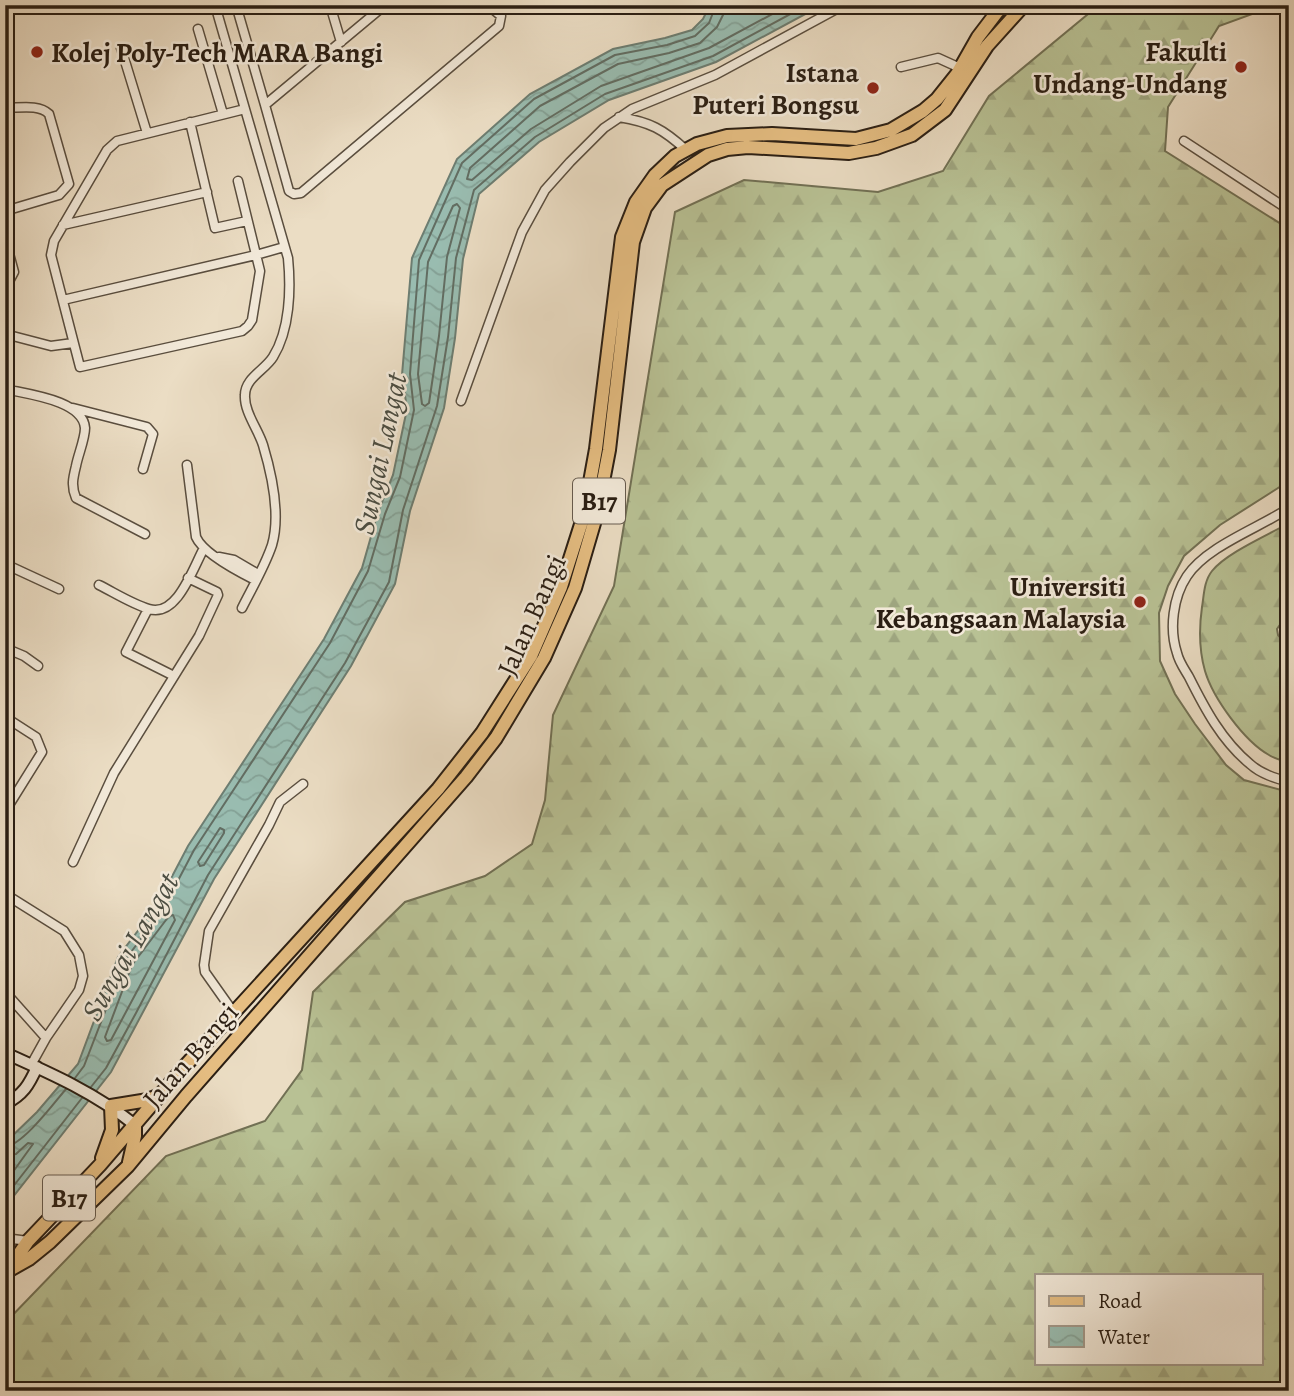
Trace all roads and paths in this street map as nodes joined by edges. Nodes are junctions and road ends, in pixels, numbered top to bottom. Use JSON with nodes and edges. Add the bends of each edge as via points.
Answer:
{"nodes":[{"id":1,"x":215,"y":5,"type":"edge"},
{"id":2,"x":236,"y":5,"type":"edge"},
{"id":3,"x":330,"y":5,"type":"edge"},
{"id":4,"x":385,"y":5,"type":"edge"},
{"id":5,"x":488,"y":5,"type":"edge"},
{"id":6,"x":844,"y":5,"type":"edge"},
{"id":7,"x":1005,"y":5,"type":"edge"},
{"id":8,"x":1024,"y":5,"type":"edge"},
{"id":9,"x":198,"y":29,"type":"dead end"},
{"id":10,"x":341,"y":42,"type":"junction"},
{"id":11,"x":121,"y":48,"type":"dead end"},
{"id":12,"x":901,"y":67,"type":"dead end"},
{"id":13,"x":960,"y":68,"type":"junction"},
{"id":14,"x":265,"y":105,"type":"junction"},
{"id":15,"x":5,"y":108,"type":"edge"},
{"id":16,"x":245,"y":109,"type":"junction"},
{"id":17,"x":223,"y":114,"type":"junction"},
{"id":18,"x":619,"y":117,"type":"junction"},
{"id":19,"x":190,"y":122,"type":"junction"},
{"id":20,"x":271,"y":130,"type":"junction"},
{"id":21,"x":147,"y":133,"type":"junction"},
{"id":22,"x":253,"y":134,"type":"junction"},
{"id":23,"x":1184,"y":141,"type":"dead end"},
{"id":24,"x":686,"y":150,"type":"junction"},
{"id":25,"x":237,"y":181,"type":"dead end"},
{"id":26,"x":207,"y":192,"type":"junction"},
{"id":27,"x":1289,"y":210,"type":"edge"},
{"id":28,"x":5,"y":211,"type":"edge"},
{"id":29,"x":247,"y":221,"type":"junction"},
{"id":30,"x":63,"y":225,"type":"junction"},
{"id":31,"x":5,"y":239,"type":"edge"},
{"id":32,"x":285,"y":247,"type":"junction"},
{"id":33,"x":256,"y":256,"type":"junction"},
{"id":34,"x":5,"y":289,"type":"edge"},
{"id":35,"x":62,"y":300,"type":"junction"},
{"id":36,"x":5,"y":334,"type":"edge"},
{"id":37,"x":72,"y":343,"type":"junction"},
{"id":38,"x":5,"y":389,"type":"edge"},
{"id":39,"x":461,"y":401,"type":"dead end"},
{"id":40,"x":71,"y":408,"type":"junction"},
{"id":41,"x":187,"y":465,"type":"dead end"},
{"id":42,"x":143,"y":469,"type":"dead end"},
{"id":43,"x":1289,"y":508,"type":"edge"},
{"id":44,"x":145,"y":534,"type":"dead end"},
{"id":45,"x":204,"y":548,"type":"junction"},
{"id":46,"x":5,"y":564,"type":"edge"},
{"id":47,"x":257,"y":577,"type":"junction"},
{"id":48,"x":188,"y":578,"type":"junction"},
{"id":49,"x":99,"y":585,"type":"dead end"},
{"id":50,"x":59,"y":589,"type":"dead end"},
{"id":51,"x":242,"y":608,"type":"dead end"},
{"id":52,"x":148,"y":609,"type":"junction"},
{"id":53,"x":5,"y":648,"type":"edge"},
{"id":54,"x":38,"y":666,"type":"dead end"},
{"id":55,"x":174,"y":676,"type":"junction"},
{"id":56,"x":5,"y":717,"type":"edge"},
{"id":57,"x":1289,"y":782,"type":"edge"},
{"id":58,"x":303,"y":783,"type":"dead end"},
{"id":59,"x":7,"y":804,"type":"edge"},
{"id":60,"x":73,"y":862,"type":"dead end"},
{"id":61,"x":5,"y":894,"type":"edge"},
{"id":62,"x":5,"y":992,"type":"edge"},
{"id":63,"x":234,"y":1013,"type":"junction"},
{"id":64,"x":46,"y":1038,"type":"junction"},
{"id":65,"x":5,"y":1053,"type":"edge"},
{"id":66,"x":34,"y":1066,"type":"junction"},
{"id":67,"x":160,"y":1095,"type":"junction"},
{"id":68,"x":5,"y":1104,"type":"edge"},
{"id":69,"x":108,"y":1104,"type":"junction"},
{"id":70,"x":168,"y":1119,"type":"junction"},
{"id":71,"x":135,"y":1125,"type":"junction"},
{"id":72,"x":100,"y":1165,"type":"junction"},
{"id":73,"x":128,"y":1166,"type":"junction"},
{"id":74,"x":5,"y":1238,"type":"edge"},
{"id":75,"x":28,"y":1241,"type":"junction"},
{"id":76,"x":6,"y":1273,"type":"edge"}],
"edges":[{"from":1,"to":16,"type":"street"},
{"from":2,"to":14,"type":"street"},
{"from":3,"to":10,"type":"street"},
{"from":4,"to":10,"type":"street"},
{"from":5,"to":20,"type":"street","via":[[501,16],[499,26],[301,194],[289,191]]},
{"from":6,"to":18,"type":"street","via":[[715,75]]},
{"from":7,"to":13,"type":"main road","name":"Jalan Bangi","number":"B17"},
{"from":8,"to":70,"type":"main road","name":"Jalan Bangi","number":"B17","via":[[988,46],[945,110],[912,135],[849,153],[727,149],[708,155],[662,185],[645,208],[633,242],[609,450],[597,513],[575,587],[544,658],[496,738],[466,777]]},
{"from":9,"to":17,"type":"street"},
{"from":10,"to":14,"type":"street"},
{"from":11,"to":21,"type":"street"},
{"from":12,"to":13,"type":"street","via":[[938,58]]},
{"from":13,"to":24,"type":"main road","name":"Jalan Bangi","number":"B17","via":[[923,111],[875,136],[727,136]]},
{"from":14,"to":20,"type":"street"},
{"from":15,"to":28,"type":"street","via":[[37,108],[49,114],[69,184],[59,195]]},
{"from":16,"to":17,"type":"street"},
{"from":16,"to":22,"type":"street"},
{"from":17,"to":19,"type":"street"},
{"from":18,"to":24,"type":"street","via":[[661,129]]},
{"from":18,"to":39,"type":"street","via":[[545,190],[522,232]]},
{"from":19,"to":21,"type":"street"},
{"from":19,"to":26,"type":"street"},
{"from":20,"to":22,"type":"street"},
{"from":21,"to":30,"type":"street","via":[[110,145]]},
{"from":22,"to":32,"type":"street"},
{"from":23,"to":27,"type":"street"},
{"from":24,"to":63,"type":"main road","name":"Jalan Bangi","number":"B17","via":[[655,175],[636,202],[622,237],[584,515],[561,587],[531,656],[482,733],[438,789]]},
{"from":25,"to":29,"type":"street"},
{"from":26,"to":29,"type":"street","via":[[215,228]]},
{"from":26,"to":30,"type":"street"},
{"from":29,"to":33,"type":"street"},
{"from":30,"to":35,"type":"street","via":[[51,255]]},
{"from":31,"to":34,"type":"street","via":[[14,272]]},
{"from":32,"to":33,"type":"street"},
{"from":32,"to":47,"type":"street","via":[[290,280],[284,327],[271,360],[244,394],[269,464],[276,516],[272,546]]},
{"from":33,"to":35,"type":"street"},
{"from":33,"to":37,"type":"street","via":[[260,271],[252,320],[242,331],[80,367]]},
{"from":35,"to":37,"type":"street"},
{"from":36,"to":37,"type":"street","via":[[51,346]]},
{"from":38,"to":40,"type":"street"},
{"from":40,"to":42,"type":"street","via":[[147,427],[153,435]]},
{"from":40,"to":44,"type":"street","via":[[85,428],[71,483],[76,498]]},
{"from":41,"to":45,"type":"street","via":[[196,537]]},
{"from":43,"to":57,"type":"street","via":[[1189,572],[1174,608],[1174,631],[1177,654],[1219,732],[1251,765]]},
{"from":45,"to":47,"type":"street"},
{"from":45,"to":48,"type":"street"},
{"from":46,"to":50,"type":"street"},
{"from":47,"to":51,"type":"street"},
{"from":48,"to":52,"type":"street","via":[[170,606]]},
{"from":48,"to":55,"type":"street","via":[[218,596]]},
{"from":49,"to":52,"type":"street"},
{"from":52,"to":55,"type":"street","via":[[126,652]]},
{"from":53,"to":54,"type":"street"},
{"from":55,"to":60,"type":"street","via":[[114,773]]},
{"from":56,"to":59,"type":"street","via":[[36,737],[42,752]]},
{"from":58,"to":63,"type":"street","via":[[280,802],[209,931],[205,972]]},
{"from":61,"to":64,"type":"street","via":[[64,931],[79,955],[83,976],[79,990]]},
{"from":62,"to":64,"type":"street"},
{"from":63,"to":67,"type":"main road","name":"Jalan Bangi","number":"B17"},
{"from":64,"to":66,"type":"street"},
{"from":65,"to":66,"type":"main road"},
{"from":66,"to":68,"type":"main road","via":[[28,1087]]},
{"from":66,"to":69,"type":"main road"},
{"from":67,"to":69,"type":"main road","via":[[137,1103]]},
{"from":67,"to":71,"type":"main road","name":"Jalan Bangi","number":"B17"},
{"from":69,"to":71,"type":"main road"},
{"from":69,"to":72,"type":"main road","via":[[111,1130]]},
{"from":70,"to":71,"type":"main road"},
{"from":70,"to":73,"type":"main road","name":"Jalan Bangi","number":"B17"},
{"from":71,"to":72,"type":"main road","name":"Jalan Bangi","number":"B17"},
{"from":71,"to":73,"type":"main road"},
{"from":72,"to":75,"type":"main road","name":"Jalan Bangi","number":"B17"},
{"from":73,"to":76,"type":"main road","name":"Jalan Bangi","number":"B17","via":[[50,1242]]},
{"from":74,"to":75,"type":"street"},
{"from":75,"to":76,"type":"main road","name":"Jalan Bangi","number":"B17"}]}
